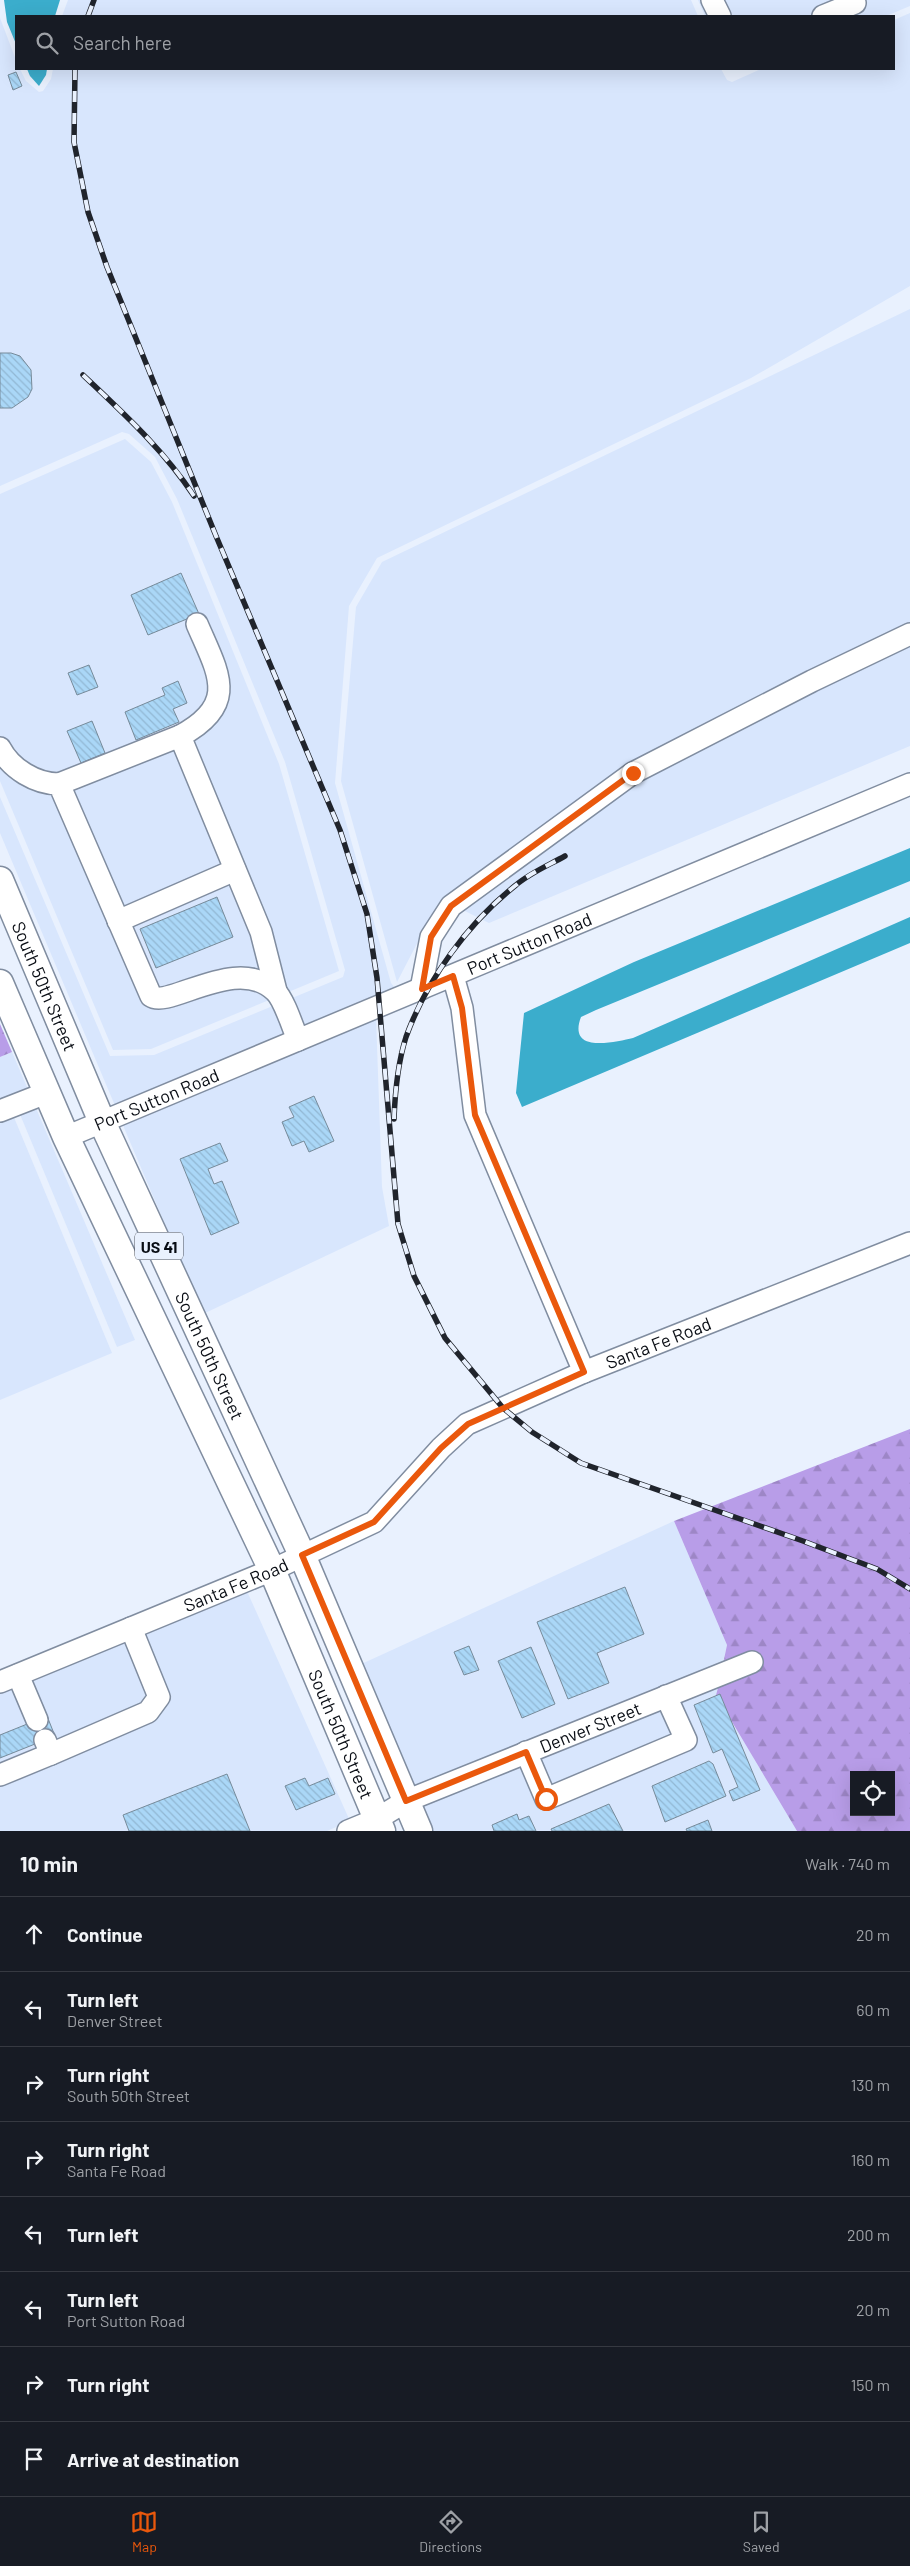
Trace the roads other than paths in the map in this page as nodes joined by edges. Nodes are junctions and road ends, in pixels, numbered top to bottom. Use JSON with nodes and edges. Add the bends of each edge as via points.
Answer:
{"nodes":[{"id":1,"x":712,"y":0,"type":"edge"},
{"id":2,"x":857,"y":1,"type":"edge"},
{"id":3,"x":720,"y":15,"type":"edge"},
{"id":4,"x":825,"y":15,"type":"edge"},
{"id":5,"x":197,"y":624,"type":"dead end"},
{"id":6,"x":910,"y":634,"type":"edge"},
{"id":7,"x":180,"y":736,"type":"junction"},
{"id":8,"x":0,"y":748,"type":"edge"},
{"id":9,"x":59,"y":784,"type":"junction"},
{"id":10,"x":910,"y":784,"type":"edge"},
{"id":11,"x":236,"y":870,"type":"junction"},
{"id":12,"x":0,"y":880,"type":"edge"},
{"id":13,"x":118,"y":921,"type":"junction"},
{"id":14,"x":453,"y":976,"type":"junction"},
{"id":15,"x":0,"y":983,"type":"edge"},
{"id":16,"x":422,"y":989,"type":"junction"},
{"id":17,"x":276,"y":992,"type":"junction"},
{"id":18,"x":298,"y":1040,"type":"junction"},
{"id":19,"x":46,"y":1093,"type":"junction"},
{"id":20,"x":0,"y":1111,"type":"edge"},
{"id":21,"x":102,"y":1122,"type":"junction"},
{"id":22,"x":66,"y":1137,"type":"junction"},
{"id":23,"x":910,"y":1243,"type":"edge"},
{"id":24,"x":584,"y":1372,"type":"junction"},
{"id":25,"x":302,"y":1555,"type":"junction"},
{"id":26,"x":272,"y":1570,"type":"junction"},
{"id":27,"x":131,"y":1628,"type":"junction"},
{"id":28,"x":752,"y":1662,"type":"dead end"},
{"id":29,"x":9,"y":1679,"type":"edge"},
{"id":30,"x":666,"y":1696,"type":"junction"},
{"id":31,"x":37,"y":1720,"type":"dead end"},
{"id":32,"x":526,"y":1752,"type":"junction"},
{"id":33,"x":0,"y":1775,"type":"edge"},
{"id":34,"x":406,"y":1801,"type":"junction"},
{"id":35,"x":380,"y":1825,"type":"edge"},
{"id":36,"x":348,"y":1831,"type":"edge"},
{"id":37,"x":419,"y":1831,"type":"edge"}],
"edges":[{"from":1,"to":3,"type":"street"},
{"from":2,"to":4,"type":"street"},
{"from":5,"to":7,"type":"street","via":[[217,671],[218,698],[200,725]]},
{"from":6,"to":16,"type":"street","via":[[633,773],[451,906],[431,937]]},
{"from":7,"to":9,"type":"street"},
{"from":7,"to":11,"type":"street"},
{"from":8,"to":9,"type":"street","via":[[30,778]]},
{"from":9,"to":13,"type":"street"},
{"from":10,"to":14,"type":"street","name":"Port Sutton Road"},
{"from":11,"to":13,"type":"street"},
{"from":11,"to":17,"type":"street","via":[[261,932]]},
{"from":12,"to":21,"type":"main road","name":"South 50th Street","number":"US 41"},
{"from":13,"to":17,"type":"street","via":[[148,992],[154,999],[164,999],[209,982],[236,979],[259,981]]},
{"from":14,"to":16,"type":"street","name":"Port Sutton Road"},
{"from":14,"to":24,"type":"street","via":[[462,1008],[475,1115]]},
{"from":15,"to":19,"type":"main road","name":"South 50th Street","number":"US 41"},
{"from":16,"to":18,"type":"street","name":"Port Sutton Road"},
{"from":17,"to":18,"type":"street"},
{"from":18,"to":21,"type":"street","name":"Port Sutton Road"},
{"from":19,"to":20,"type":"street"},
{"from":19,"to":22,"type":"main road","name":"South 50th Street","number":"US 41"},
{"from":21,"to":22,"type":"street","name":"Port Sutton Road"},
{"from":21,"to":25,"type":"main road","name":"South 50th Street","number":"US 41"},
{"from":22,"to":26,"type":"main road","name":"South 50th Street","number":"US 41"},
{"from":23,"to":24,"type":"street","name":"Santa Fe Road"},
{"from":24,"to":25,"type":"street","name":"Santa Fe Road","via":[[468,1424],[441,1448],[374,1522]]},
{"from":25,"to":26,"type":"street","name":"Santa Fe Road"},
{"from":25,"to":34,"type":"main road","name":"South 50th Street","number":"US 41"},
{"from":26,"to":27,"type":"street","name":"Santa Fe Road"},
{"from":26,"to":35,"type":"main road","name":"South 50th Street","number":"US 41"},
{"from":27,"to":29,"type":"street","name":"Santa Fe Road"},
{"from":27,"to":33,"type":"street","via":[[159,1697],[148,1712],[48,1747]]},
{"from":28,"to":30,"type":"street","name":"Denver Street"},
{"from":29,"to":31,"type":"street"},
{"from":30,"to":32,"type":"street","name":"Denver Street"},
{"from":30,"to":32,"type":"street","via":[[686,1740],[546,1799]]},
{"from":32,"to":34,"type":"street","name":"Denver Street"},
{"from":34,"to":35,"type":"street","name":"Denver Street"},
{"from":34,"to":37,"type":"main road","name":"South 50th Street","number":"US 41"},
{"from":35,"to":36,"type":"street","name":"Denver Street"}]}
